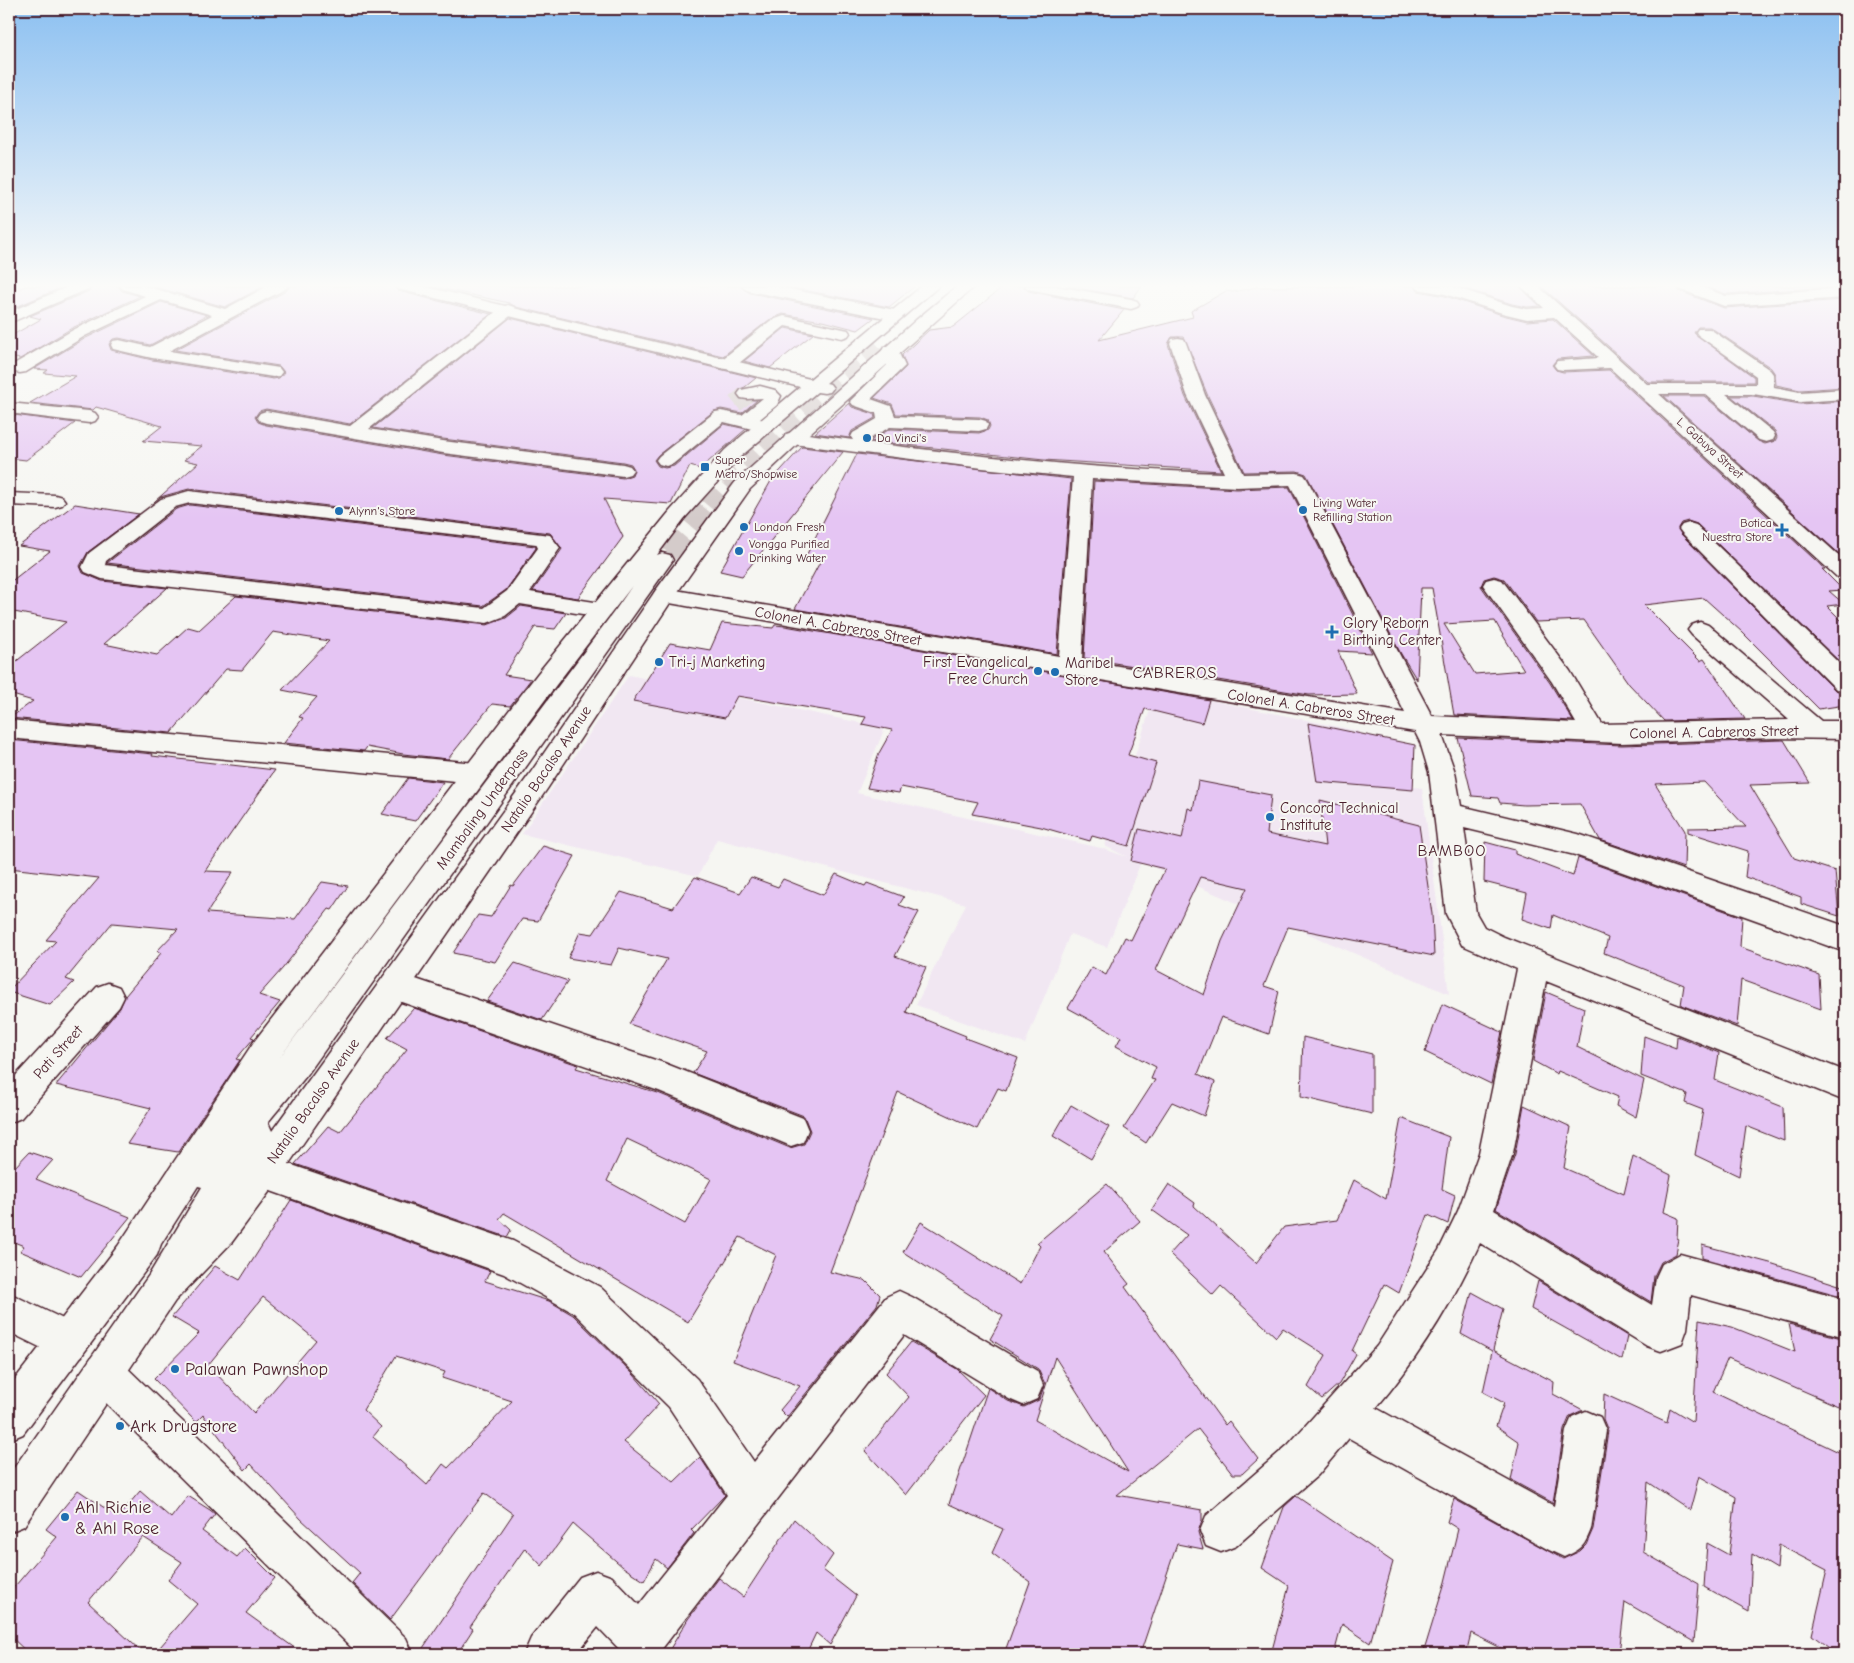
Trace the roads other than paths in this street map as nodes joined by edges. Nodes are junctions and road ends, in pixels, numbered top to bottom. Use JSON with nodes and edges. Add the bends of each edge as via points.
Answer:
{"nodes":[{"id":1,"x":1614,"y":363,"type":"edge"},
{"id":2,"x":27,"y":364,"type":"edge"},
{"id":3,"x":220,"y":364,"type":"edge"},
{"id":4,"x":440,"y":364,"type":"edge"},
{"id":5,"x":727,"y":364,"type":"edge"},
{"id":6,"x":837,"y":364,"type":"edge"},
{"id":7,"x":895,"y":364,"type":"edge"},
{"id":8,"x":1185,"y":364,"type":"edge"},
{"id":9,"x":1599,"y":364,"type":"edge"},
{"id":10,"x":1749,"y":364,"type":"edge"},
{"id":11,"x":1563,"y":365,"type":"dead end"},
{"id":12,"x":20,"y":368,"type":"dead end"},
{"id":13,"x":273,"y":372,"type":"dead end"},
{"id":14,"x":812,"y":385,"type":"junction"},
{"id":15,"x":1644,"y":389,"type":"junction"},
{"id":16,"x":1710,"y":389,"type":"junction"},
{"id":17,"x":1766,"y":391,"type":"junction"},
{"id":18,"x":1845,"y":394,"type":"edge"},
{"id":19,"x":852,"y":397,"type":"junction"},
{"id":20,"x":734,"y":405,"type":"junction"},
{"id":21,"x":9,"y":408,"type":"edge"},
{"id":22,"x":89,"y":417,"type":"dead end"},
{"id":23,"x":266,"y":417,"type":"dead end"},
{"id":24,"x":886,"y":421,"type":"junction"},
{"id":25,"x":755,"y":424,"type":"junction"},
{"id":26,"x":979,"y":425,"type":"dead end"},
{"id":27,"x":355,"y":431,"type":"junction"},
{"id":28,"x":799,"y":433,"type":"junction"},
{"id":29,"x":1766,"y":436,"type":"dead end"},
{"id":30,"x":860,"y":437,"type":"junction"},
{"id":31,"x":1002,"y":450,"type":"dead end"},
{"id":32,"x":666,"y":460,"type":"dead end"},
{"id":33,"x":623,"y":470,"type":"dead end"},
{"id":34,"x":1083,"y":472,"type":"junction"},
{"id":35,"x":1237,"y":481,"type":"junction"},
{"id":36,"x":9,"y":499,"type":"edge"},
{"id":37,"x":55,"y":501,"type":"dead end"},
{"id":38,"x":1689,"y":529,"type":"dead end"},
{"id":39,"x":667,"y":552,"type":"tunnel mouth"},
{"id":40,"x":1845,"y":572,"type":"edge"},
{"id":41,"x":1494,"y":585,"type":"dead end"},
{"id":42,"x":664,"y":595,"type":"junction"},
{"id":43,"x":514,"y":596,"type":"junction"},
{"id":44,"x":601,"y":610,"type":"junction"},
{"id":45,"x":1700,"y":630,"type":"dead end"},
{"id":46,"x":1070,"y":667,"type":"junction"},
{"id":47,"x":1845,"y":683,"type":"edge"},
{"id":48,"x":1425,"y":725,"type":"junction"},
{"id":49,"x":9,"y":730,"type":"edge"},
{"id":50,"x":1816,"y":730,"type":"junction"},
{"id":51,"x":1845,"y":730,"type":"edge"},
{"id":52,"x":1595,"y":733,"type":"junction"},
{"id":53,"x":476,"y":773,"type":"junction"},
{"id":54,"x":1449,"y":814,"type":"junction"},
{"id":55,"x":1845,"y":939,"type":"edge"},
{"id":56,"x":1534,"y":962,"type":"junction"},
{"id":57,"x":395,"y":986,"type":"junction"},
{"id":58,"x":108,"y":997,"type":"dead end"},
{"id":59,"x":295,"y":1064,"type":"junction"},
{"id":60,"x":1845,"y":1086,"type":"edge"},
{"id":61,"x":9,"y":1107,"type":"edge"},
{"id":62,"x":791,"y":1130,"type":"dead end"},
{"id":63,"x":263,"y":1172,"type":"junction"},
{"id":64,"x":1473,"y":1218,"type":"junction"},
{"id":65,"x":132,"y":1257,"type":"junction"},
{"id":66,"x":162,"y":1288,"type":"junction"},
{"id":67,"x":9,"y":1312,"type":"edge"},
{"id":68,"x":1845,"y":1318,"type":"edge"},
{"id":69,"x":68,"y":1342,"type":"junction"},
{"id":70,"x":105,"y":1374,"type":"junction"},
{"id":71,"x":1023,"y":1385,"type":"dead end"},
{"id":72,"x":1345,"y":1413,"type":"junction"},
{"id":73,"x":9,"y":1420,"type":"edge"},
{"id":74,"x":1586,"y":1431,"type":"dead end"},
{"id":75,"x":752,"y":1496,"type":"junction"},
{"id":76,"x":9,"y":1511,"type":"edge"},
{"id":77,"x":1221,"y":1531,"type":"dead end"},
{"id":78,"x":390,"y":1654,"type":"edge"},
{"id":79,"x":546,"y":1654,"type":"edge"}],
"edges":[{"from":1,"to":15,"type":"street","name":"L. Gabuya Street"},
{"from":2,"to":12,"type":"street"},
{"from":3,"to":13,"type":"street"},
{"from":4,"to":27,"type":"street"},
{"from":5,"to":14,"type":"street"},
{"from":6,"to":14,"type":"street"},
{"from":7,"to":19,"type":"street","name":"Natalio Bacalso Avenue","via":[[896,366]]},
{"from":8,"to":35,"type":"street","via":[[1196,395]]},
{"from":9,"to":11,"type":"street"},
{"from":10,"to":17,"type":"street","via":[[1764,374]]},
{"from":14,"to":19,"type":"street"},
{"from":14,"to":25,"type":"street"},
{"from":15,"to":16,"type":"street"},
{"from":15,"to":40,"type":"street","name":"L. Gabuya Street"},
{"from":16,"to":17,"type":"street"},
{"from":16,"to":29,"type":"street"},
{"from":17,"to":18,"type":"street","via":[[1800,397]]},
{"from":19,"to":24,"type":"street","via":[[885,410]]},
{"from":19,"to":28,"type":"street","name":"Natalio Bacalso Avenue"},
{"from":20,"to":25,"type":"street"},
{"from":20,"to":25,"type":"street","via":[[761,391],[772,396]]},
{"from":20,"to":32,"type":"street"},
{"from":21,"to":22,"type":"street"},
{"from":23,"to":27,"type":"street"},
{"from":24,"to":26,"type":"street"},
{"from":24,"to":30,"type":"street"},
{"from":25,"to":44,"type":"street","via":[[677,514]]},
{"from":27,"to":33,"type":"street","via":[[442,447]]},
{"from":28,"to":30,"type":"street"},
{"from":28,"to":34,"type":"street","via":[[1004,466]]},
{"from":28,"to":42,"type":"street","name":"Natalio Bacalso Avenue","via":[[743,486]]},
{"from":30,"to":31,"type":"street","via":[[894,437]]},
{"from":34,"to":35,"type":"street"},
{"from":34,"to":46,"type":"street"},
{"from":35,"to":48,"type":"street","via":[[1297,479]]},
{"from":36,"to":37,"type":"street"},
{"from":38,"to":47,"type":"street"},
{"from":39,"to":59,"type":"street","name":"Mambaling Underpass"},
{"from":41,"to":52,"type":"street","via":[[1561,676]]},
{"from":42,"to":46,"type":"street","name":"Colonel A. Cabreros Street"},
{"from":42,"to":57,"type":"street","name":"Natalio Bacalso Avenue"},
{"from":43,"to":43,"type":"street","via":[[549,548],[543,539],[189,497],[168,503],[97,558],[93,567],[102,572],[487,616],[494,614]]},
{"from":43,"to":44,"type":"street"},
{"from":44,"to":53,"type":"street"},
{"from":45,"to":50,"type":"street"},
{"from":46,"to":48,"type":"street","name":"Colonel A. Cabreros Street"},
{"from":48,"to":52,"type":"street","name":"Colonel A. Cabreros Street"},
{"from":48,"to":54,"type":"street","via":[[1442,772]]},
{"from":49,"to":53,"type":"street"},
{"from":50,"to":51,"type":"street","name":"Colonel A. Cabreros Street"},
{"from":50,"to":52,"type":"street","name":"Colonel A. Cabreros Street"},
{"from":53,"to":65,"type":"street","via":[[264,1053]]},
{"from":54,"to":55,"type":"street","via":[[1578,845]]},
{"from":54,"to":56,"type":"street","via":[[1462,914],[1473,936]]},
{"from":56,"to":60,"type":"street"},
{"from":56,"to":64,"type":"street","via":[[1496,1153]]},
{"from":57,"to":62,"type":"street","via":[[664,1078]]},
{"from":57,"to":63,"type":"street","name":"Natalio Bacalso Avenue"},
{"from":58,"to":61,"type":"street","name":"Pati Street"},
{"from":59,"to":65,"type":"street"},
{"from":59,"to":66,"type":"street","name":"Natalio Bacalso Avenue"},
{"from":63,"to":66,"type":"street","name":"Natalio Bacalso Avenue","via":[[219,1229]]},
{"from":63,"to":75,"type":"street","via":[[513,1259],[587,1300],[683,1393]]},
{"from":64,"to":68,"type":"street","via":[[1661,1332],[1668,1329],[1675,1277],[1680,1273]]},
{"from":64,"to":72,"type":"street","via":[[1452,1263],[1391,1360]]},
{"from":65,"to":69,"type":"street"},
{"from":66,"to":70,"type":"street","name":"Natalio Bacalso Avenue"},
{"from":67,"to":69,"type":"street"},
{"from":69,"to":73,"type":"street"},
{"from":70,"to":76,"type":"street","name":"Natalio Bacalso Avenue"},
{"from":70,"to":78,"type":"street"},
{"from":71,"to":75,"type":"street","via":[[899,1310]]},
{"from":72,"to":74,"type":"street","via":[[1564,1535],[1570,1529],[1573,1517]]},
{"from":72,"to":77,"type":"street","via":[[1304,1460]]},
{"from":75,"to":79,"type":"street","via":[[641,1639],[596,1593]]}]}
